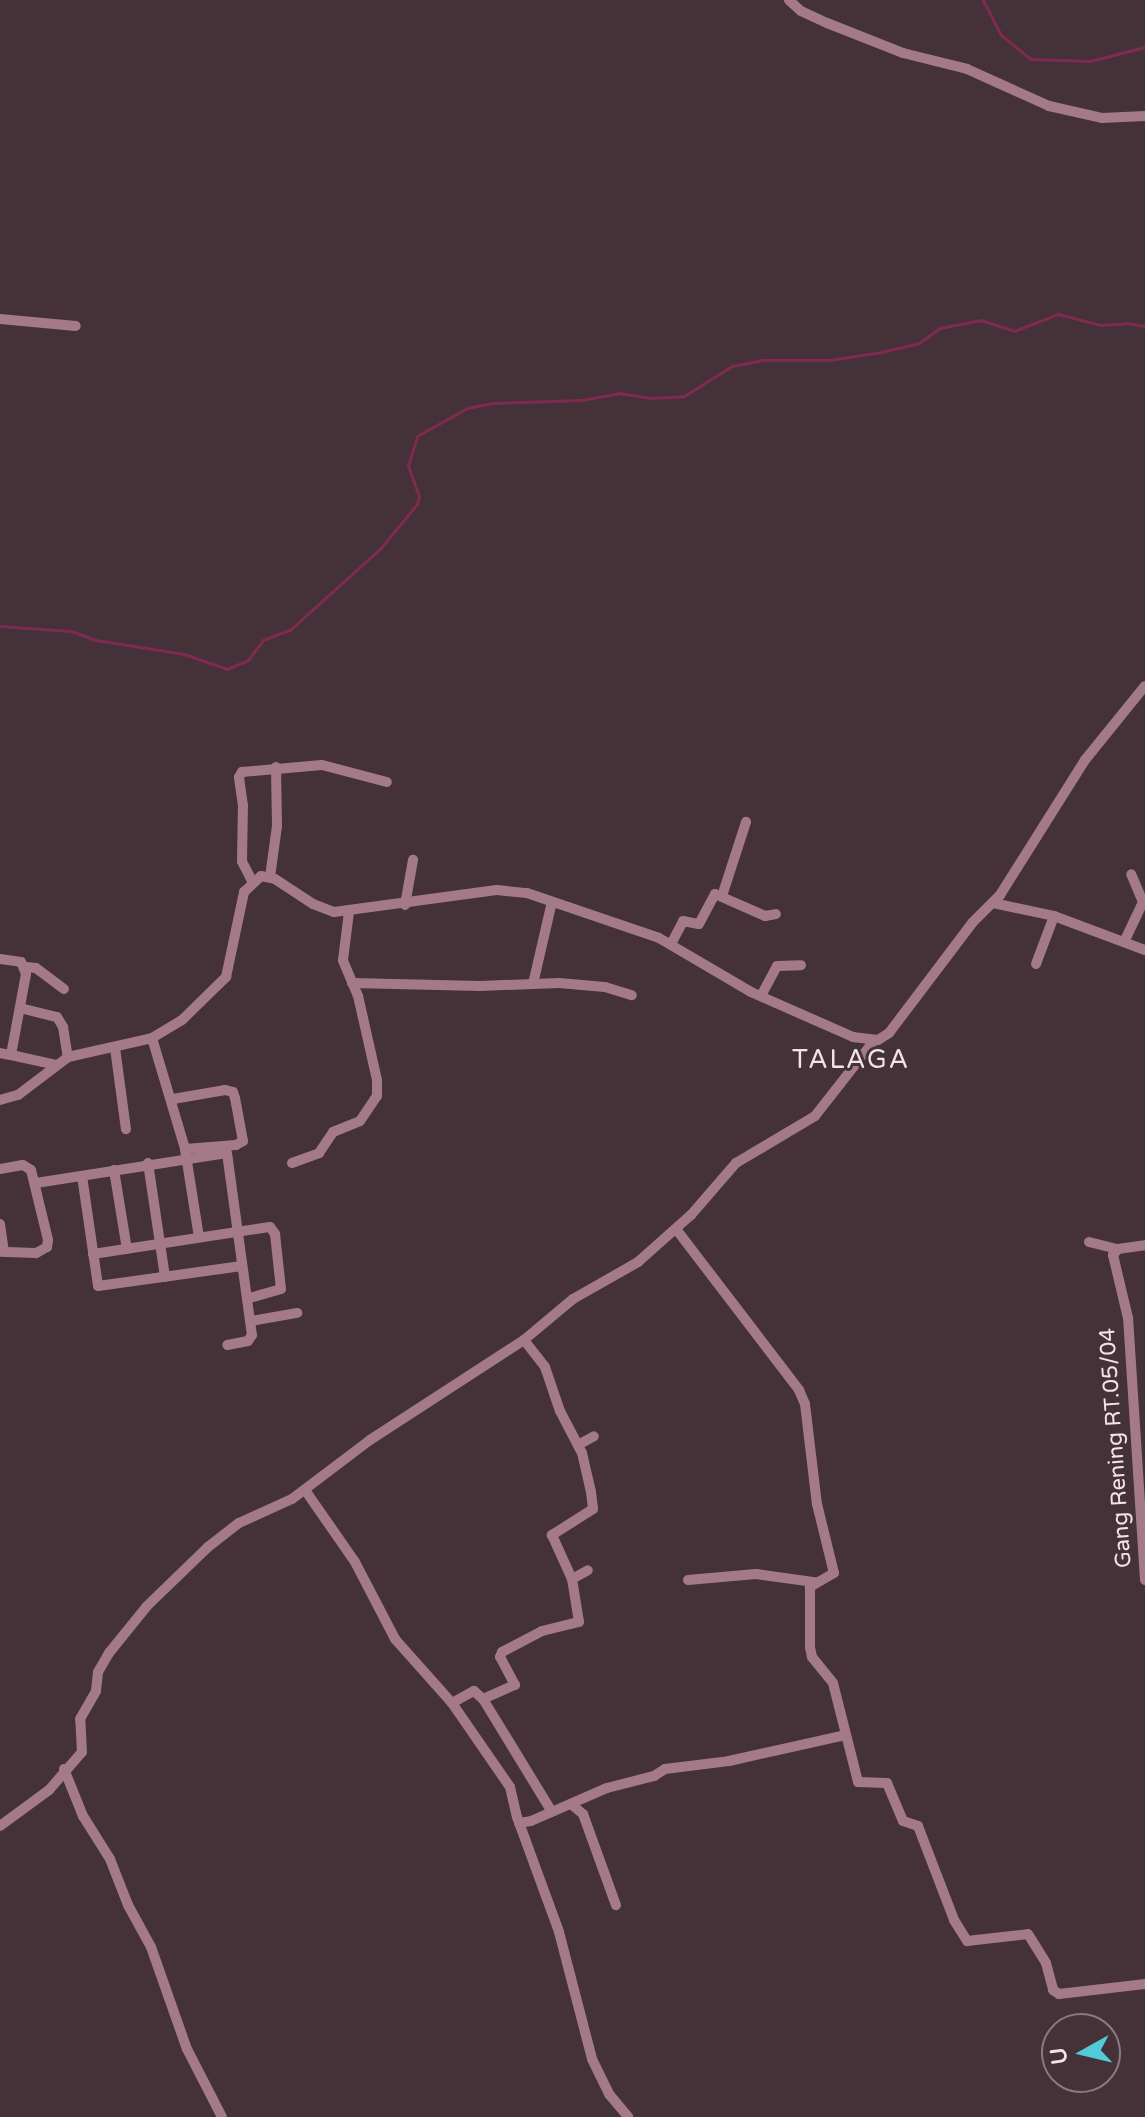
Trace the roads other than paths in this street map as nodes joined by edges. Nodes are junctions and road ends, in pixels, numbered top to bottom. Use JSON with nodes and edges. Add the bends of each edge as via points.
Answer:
{"nodes":[{"id":1,"x":789,"y":0,"type":"edge"},
{"id":2,"x":1145,"y":116,"type":"edge"},
{"id":3,"x":0,"y":319,"type":"edge"},
{"id":4,"x":76,"y":326,"type":"dead end"},
{"id":5,"x":1145,"y":686,"type":"edge"},
{"id":6,"x":276,"y":767,"type":"junction"},
{"id":7,"x":387,"y":782,"type":"dead end"},
{"id":8,"x":746,"y":822,"type":"dead end"},
{"id":9,"x":413,"y":860,"type":"dead end"},
{"id":10,"x":1131,"y":874,"type":"dead end"},
{"id":11,"x":270,"y":877,"type":"junction"},
{"id":12,"x":252,"y":881,"type":"junction"},
{"id":13,"x":722,"y":896,"type":"junction"},
{"id":14,"x":552,"y":902,"type":"junction"},
{"id":15,"x":993,"y":903,"type":"junction"},
{"id":16,"x":405,"y":905,"type":"junction"},
{"id":17,"x":349,"y":912,"type":"junction"},
{"id":18,"x":776,"y":914,"type":"dead end"},
{"id":19,"x":1054,"y":916,"type":"junction"},
{"id":20,"x":1125,"y":940,"type":"junction"},
{"id":21,"x":671,"y":944,"type":"junction"},
{"id":22,"x":1145,"y":950,"type":"edge"},
{"id":23,"x":0,"y":959,"type":"edge"},
{"id":24,"x":1036,"y":964,"type":"dead end"},
{"id":25,"x":801,"y":965,"type":"dead end"},
{"id":26,"x":26,"y":967,"type":"junction"},
{"id":27,"x":352,"y":983,"type":"junction"},
{"id":28,"x":533,"y":984,"type":"junction"},
{"id":29,"x":64,"y":989,"type":"dead end"},
{"id":30,"x":632,"y":995,"type":"dead end"},
{"id":31,"x":761,"y":996,"type":"junction"},
{"id":32,"x":20,"y":1008,"type":"junction"},
{"id":33,"x":152,"y":1038,"type":"junction"},
{"id":34,"x":873,"y":1042,"type":"junction"},
{"id":35,"x":115,"y":1048,"type":"junction"},
{"id":36,"x":6,"y":1054,"type":"edge"},
{"id":37,"x":68,"y":1057,"type":"junction"},
{"id":38,"x":56,"y":1065,"type":"junction"},
{"id":39,"x":173,"y":1099,"type":"junction"},
{"id":40,"x":0,"y":1100,"type":"edge"},
{"id":41,"x":126,"y":1129,"type":"dead end"},
{"id":42,"x":227,"y":1149,"type":"junction"},
{"id":43,"x":186,"y":1153,"type":"junction"},
{"id":44,"x":148,"y":1163,"type":"junction"},
{"id":45,"x":292,"y":1163,"type":"dead end"},
{"id":46,"x":0,"y":1169,"type":"edge"},
{"id":47,"x":114,"y":1170,"type":"junction"},
{"id":48,"x":82,"y":1176,"type":"junction"},
{"id":49,"x":36,"y":1183,"type":"junction"},
{"id":50,"x":0,"y":1224,"type":"edge"},
{"id":51,"x":676,"y":1229,"type":"junction"},
{"id":52,"x":237,"y":1230,"type":"junction"},
{"id":53,"x":199,"y":1237,"type":"junction"},
{"id":54,"x":1089,"y":1242,"type":"dead end"},
{"id":55,"x":161,"y":1244,"type":"junction"},
{"id":56,"x":1145,"y":1245,"type":"edge"},
{"id":57,"x":127,"y":1249,"type":"junction"},
{"id":58,"x":1118,"y":1249,"type":"junction"},
{"id":59,"x":2,"y":1252,"type":"edge"},
{"id":60,"x":93,"y":1254,"type":"junction"},
{"id":61,"x":242,"y":1266,"type":"junction"},
{"id":62,"x":165,"y":1277,"type":"junction"},
{"id":63,"x":247,"y":1299,"type":"junction"},
{"id":64,"x":297,"y":1313,"type":"dead end"},
{"id":65,"x":251,"y":1321,"type":"junction"},
{"id":66,"x":524,"y":1340,"type":"junction"},
{"id":67,"x":227,"y":1345,"type":"dead end"},
{"id":68,"x":1141,"y":1411,"type":"edge"},
{"id":69,"x":594,"y":1436,"type":"dead end"},
{"id":70,"x":578,"y":1445,"type":"junction"},
{"id":71,"x":305,"y":1490,"type":"junction"},
{"id":72,"x":588,"y":1570,"type":"dead end"},
{"id":73,"x":572,"y":1579,"type":"junction"},
{"id":74,"x":688,"y":1580,"type":"dead end"},
{"id":75,"x":1145,"y":1580,"type":"edge"},
{"id":76,"x":814,"y":1582,"type":"junction"},
{"id":77,"x":483,"y":1699,"type":"junction"},
{"id":78,"x":452,"y":1703,"type":"junction"},
{"id":79,"x":845,"y":1735,"type":"junction"},
{"id":80,"x":64,"y":1769,"type":"junction"},
{"id":81,"x":571,"y":1804,"type":"junction"},
{"id":82,"x":552,"y":1812,"type":"junction"},
{"id":83,"x":519,"y":1823,"type":"junction"},
{"id":84,"x":0,"y":1826,"type":"edge"},
{"id":85,"x":616,"y":1905,"type":"dead end"},
{"id":86,"x":1145,"y":1984,"type":"edge"},
{"id":87,"x":222,"y":2117,"type":"edge"},
{"id":88,"x":628,"y":2117,"type":"edge"}],
"edges":[{"from":1,"to":2,"type":"street","via":[[827,23],[903,53],[958,66],[1049,106],[1102,118]]},
{"from":3,"to":4,"type":"street"},
{"from":5,"to":15,"type":"street","via":[[1085,760]]},
{"from":6,"to":7,"type":"street","via":[[322,765]]},
{"from":6,"to":11,"type":"street","via":[[277,826]]},
{"from":6,"to":12,"type":"street","via":[[250,769],[239,777],[242,861]]},
{"from":8,"to":13,"type":"street"},
{"from":9,"to":16,"type":"street"},
{"from":10,"to":20,"type":"street","via":[[1143,902]]},
{"from":11,"to":12,"type":"street"},
{"from":11,"to":17,"type":"street","via":[[320,908]]},
{"from":12,"to":33,"type":"street","via":[[242,899],[226,977],[175,1027]]},
{"from":13,"to":18,"type":"street","via":[[765,916]]},
{"from":13,"to":21,"type":"street","via":[[713,895],[699,924],[680,923]]},
{"from":14,"to":16,"type":"street","via":[[511,889]]},
{"from":14,"to":21,"type":"street"},
{"from":14,"to":28,"type":"street"},
{"from":15,"to":19,"type":"street"},
{"from":15,"to":34,"type":"street","via":[[885,1037]]},
{"from":16,"to":17,"type":"street"},
{"from":17,"to":27,"type":"street","via":[[343,960]]},
{"from":19,"to":20,"type":"street"},
{"from":19,"to":24,"type":"street"},
{"from":20,"to":22,"type":"street"},
{"from":21,"to":31,"type":"street"},
{"from":23,"to":26,"type":"street"},
{"from":25,"to":31,"type":"street","via":[[777,966]]},
{"from":26,"to":29,"type":"street","via":[[36,968]]},
{"from":26,"to":32,"type":"street"},
{"from":27,"to":28,"type":"street"},
{"from":27,"to":45,"type":"street","via":[[377,1080],[376,1101],[360,1121],[330,1134],[319,1153]]},
{"from":28,"to":30,"type":"street","via":[[593,985]]},
{"from":31,"to":34,"type":"street"},
{"from":32,"to":36,"type":"street"},
{"from":32,"to":37,"type":"street","via":[[57,1017]]},
{"from":33,"to":35,"type":"street"},
{"from":33,"to":39,"type":"street"},
{"from":34,"to":51,"type":"street","via":[[815,1116],[736,1163]]},
{"from":35,"to":37,"type":"street"},
{"from":35,"to":41,"type":"street"},
{"from":36,"to":38,"type":"street"},
{"from":37,"to":38,"type":"street"},
{"from":38,"to":40,"type":"street","via":[[18,1095]]},
{"from":39,"to":42,"type":"street","via":[[233,1092],[243,1141]]},
{"from":39,"to":43,"type":"street"},
{"from":42,"to":43,"type":"street"},
{"from":42,"to":52,"type":"street"},
{"from":43,"to":44,"type":"street"},
{"from":43,"to":53,"type":"street"},
{"from":44,"to":47,"type":"street"},
{"from":44,"to":55,"type":"street"},
{"from":46,"to":49,"type":"street","via":[[28,1167]]},
{"from":47,"to":48,"type":"street"},
{"from":47,"to":57,"type":"street"},
{"from":48,"to":49,"type":"street"},
{"from":48,"to":60,"type":"street"},
{"from":49,"to":59,"type":"street","via":[[47,1247],[36,1253]]},
{"from":50,"to":59,"type":"street"},
{"from":51,"to":66,"type":"street","via":[[620,1275],[564,1305]]},
{"from":51,"to":76,"type":"street","via":[[803,1397],[817,1504],[834,1573]]},
{"from":52,"to":53,"type":"street"},
{"from":52,"to":61,"type":"street"},
{"from":52,"to":63,"type":"street","via":[[273,1229],[282,1285],[274,1293]]},
{"from":53,"to":55,"type":"street"},
{"from":54,"to":58,"type":"street"},
{"from":55,"to":57,"type":"street"},
{"from":55,"to":62,"type":"street"},
{"from":56,"to":58,"type":"street"},
{"from":57,"to":60,"type":"street"},
{"from":58,"to":68,"type":"street","name":"Gang Rening RT.05/04","via":[[1114,1260]]},
{"from":60,"to":62,"type":"street","via":[[101,1288]]},
{"from":61,"to":62,"type":"street"},
{"from":61,"to":63,"type":"street"},
{"from":63,"to":65,"type":"street"},
{"from":64,"to":65,"type":"street"},
{"from":65,"to":67,"type":"street","via":[[248,1341]]},
{"from":66,"to":70,"type":"street","via":[[545,1367]]},
{"from":66,"to":71,"type":"street","via":[[370,1440]]},
{"from":68,"to":75,"type":"street","name":"Gang Rening RT.05/04","via":[[1139,1522]]},
{"from":69,"to":70,"type":"street"},
{"from":70,"to":73,"type":"street","via":[[593,1509],[552,1535]]},
{"from":71,"to":78,"type":"street","via":[[355,1562],[395,1639]]},
{"from":71,"to":80,"type":"street","via":[[231,1528],[147,1606],[100,1669],[96,1691],[80,1719],[83,1749]]},
{"from":72,"to":73,"type":"street"},
{"from":73,"to":77,"type":"street","via":[[579,1622],[542,1631],[502,1652],[515,1685]]},
{"from":74,"to":76,"type":"street","via":[[756,1574]]},
{"from":76,"to":79,"type":"street","via":[[811,1653],[831,1679]]},
{"from":77,"to":78,"type":"street","via":[[474,1691]]},
{"from":77,"to":82,"type":"street"},
{"from":78,"to":83,"type":"street","via":[[510,1787]]},
{"from":79,"to":81,"type":"street","via":[[729,1761],[665,1769]]},
{"from":79,"to":86,"type":"street","via":[[858,1782],[887,1783],[903,1821],[918,1826],[967,1941],[1028,1934],[1059,1994]]},
{"from":80,"to":84,"type":"street","via":[[49,1790]]},
{"from":80,"to":87,"type":"street","via":[[151,1947],[187,2049]]},
{"from":81,"to":82,"type":"street"},
{"from":81,"to":85,"type":"street","via":[[583,1814]]},
{"from":82,"to":83,"type":"street"},
{"from":83,"to":88,"type":"street","via":[[559,1932],[592,2059],[609,2094]]}]}
